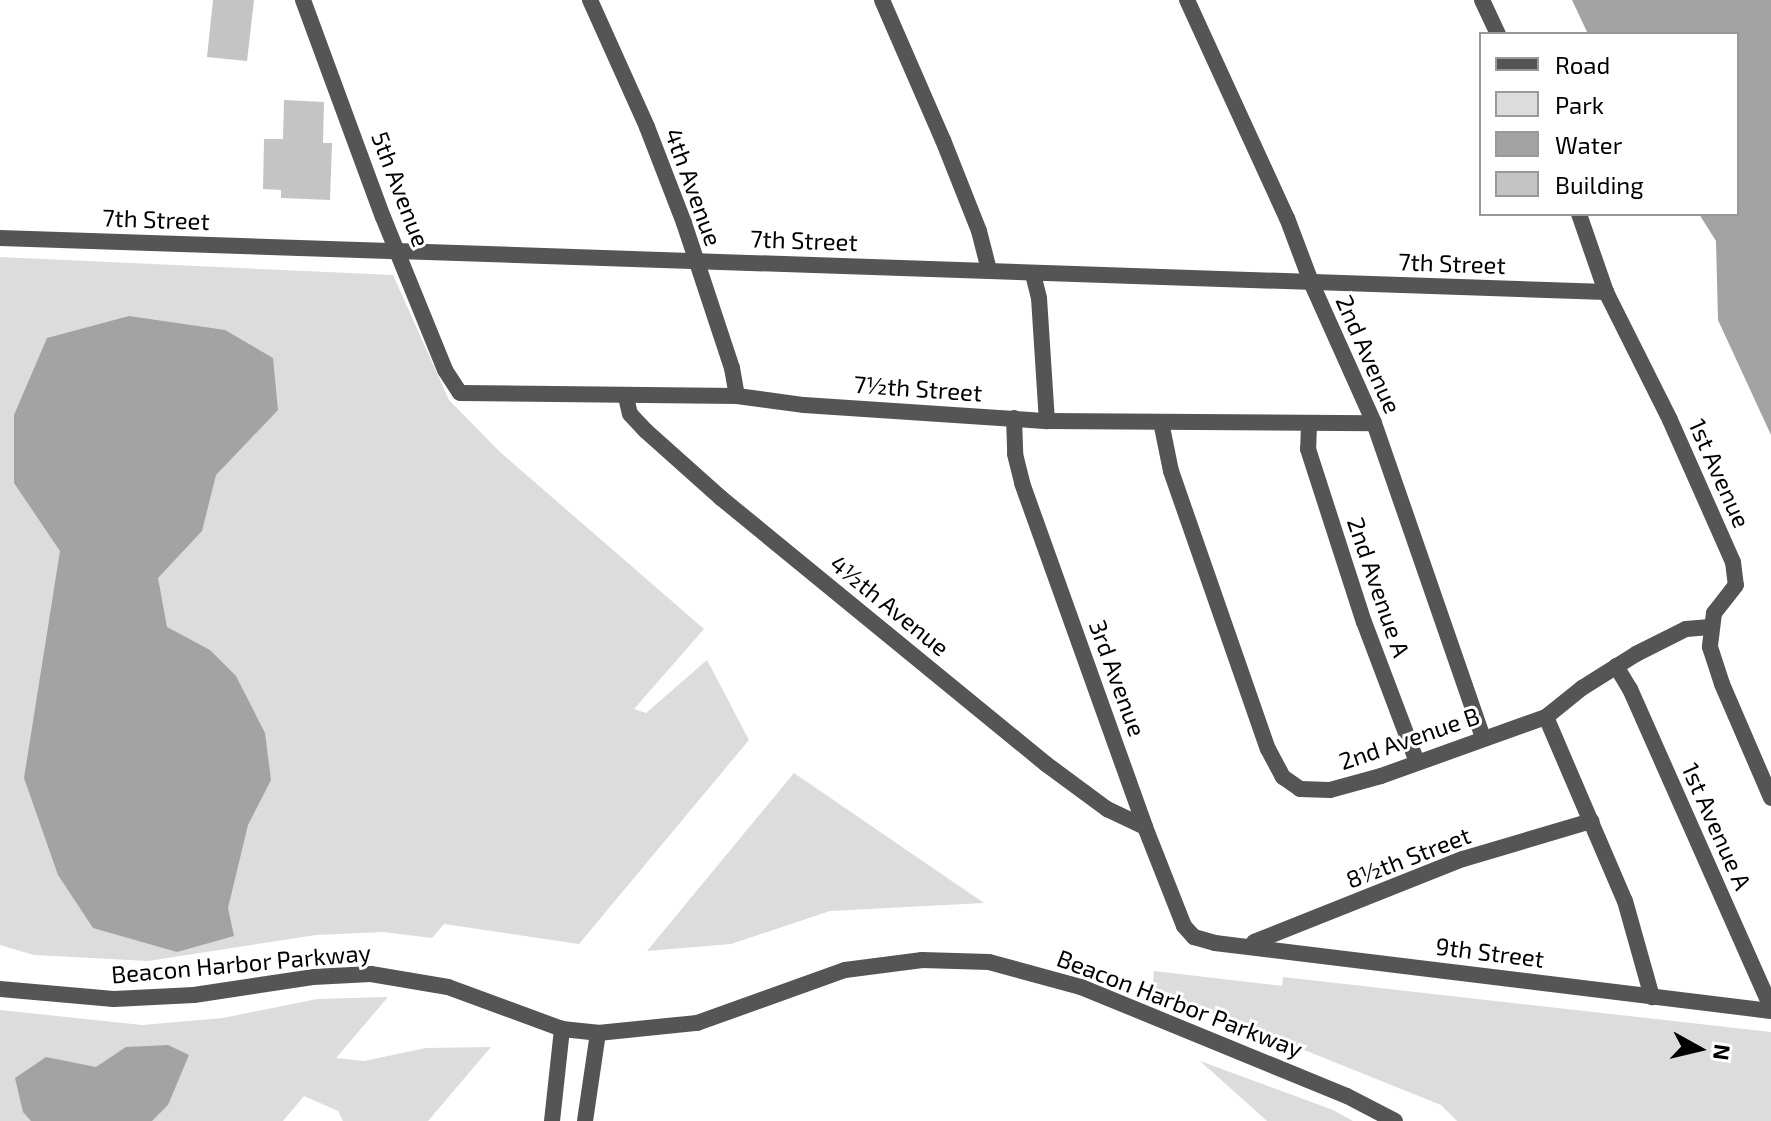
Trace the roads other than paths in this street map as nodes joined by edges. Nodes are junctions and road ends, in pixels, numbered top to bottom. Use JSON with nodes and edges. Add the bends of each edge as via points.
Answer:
{"nodes":[{"id":1,"x":303,"y":0,"type":"edge"},
{"id":2,"x":590,"y":0,"type":"edge"},
{"id":3,"x":882,"y":0,"type":"edge"},
{"id":4,"x":1187,"y":0,"type":"edge"},
{"id":5,"x":1482,"y":0,"type":"edge"},
{"id":6,"x":1497,"y":32,"type":"edge"},
{"id":7,"x":1580,"y":216,"type":"edge"},
{"id":8,"x":0,"y":238,"type":"edge"},
{"id":9,"x":397,"y":251,"type":"junction"},
{"id":10,"x":696,"y":261,"type":"junction"},
{"id":11,"x":989,"y":270,"type":"junction"},
{"id":12,"x":1033,"y":274,"type":"junction"},
{"id":13,"x":1311,"y":282,"type":"junction"},
{"id":14,"x":1606,"y":292,"type":"junction"},
{"id":15,"x":460,"y":393,"type":"joint"},
{"id":16,"x":737,"y":396,"type":"junction"},
{"id":17,"x":626,"y":397,"type":"junction"},
{"id":18,"x":1014,"y":418,"type":"junction"},
{"id":19,"x":1047,"y":421,"type":"junction"},
{"id":20,"x":1161,"y":422,"type":"junction"},
{"id":21,"x":1374,"y":423,"type":"junction"},
{"id":22,"x":1309,"y":425,"type":"junction"},
{"id":23,"x":1710,"y":627,"type":"junction"},
{"id":24,"x":1616,"y":666,"type":"junction"},
{"id":25,"x":1546,"y":717,"type":"junction"},
{"id":26,"x":1483,"y":738,"type":"junction"},
{"id":27,"x":1417,"y":762,"type":"junction"},
{"id":28,"x":1771,"y":798,"type":"edge"},
{"id":29,"x":1591,"y":821,"type":"junction"},
{"id":30,"x":1145,"y":827,"type":"junction"},
{"id":31,"x":1203,"y":941,"type":"joint"},
{"id":32,"x":1245,"y":945,"type":"junction"},
{"id":33,"x":0,"y":989,"type":"edge"},
{"id":34,"x":1652,"y":997,"type":"junction"},
{"id":35,"x":1771,"y":1009,"type":"edge"},
{"id":36,"x":562,"y":1029,"type":"junction"},
{"id":37,"x":598,"y":1033,"type":"junction"},
{"id":38,"x":552,"y":1121,"type":"edge"},
{"id":39,"x":585,"y":1121,"type":"edge"},
{"id":40,"x":1395,"y":1121,"type":"edge"}],
"edges":[{"from":1,"to":9,"type":"street","name":"5th Avenue"},
{"from":2,"to":10,"type":"street","name":"4th Avenue","via":[[647,127]]},
{"from":3,"to":11,"type":"street","via":[[943,140]]},
{"from":4,"to":13,"type":"street","name":"2nd Avenue"},
{"from":5,"to":6,"type":"street"},
{"from":7,"to":14,"type":"street","name":"1st Avenue"},
{"from":8,"to":9,"type":"street","name":"7th Street"},
{"from":9,"to":10,"type":"street","name":"7th Street"},
{"from":9,"to":15,"type":"street","name":"5th Avenue","via":[[445,370]]},
{"from":10,"to":11,"type":"street","name":"7th Street"},
{"from":10,"to":16,"type":"street","name":"4th Avenue"},
{"from":11,"to":12,"type":"street","name":"7th Street"},
{"from":12,"to":13,"type":"street","name":"7th Street"},
{"from":12,"to":19,"type":"street"},
{"from":13,"to":14,"type":"street","name":"7th Street"},
{"from":13,"to":21,"type":"street","name":"2nd Avenue"},
{"from":14,"to":23,"type":"street","name":"1st Avenue","via":[[1733,562],[1736,585]]},
{"from":15,"to":17,"type":"street","name":"7½th Street"},
{"from":16,"to":17,"type":"street","name":"7½th Street"},
{"from":16,"to":18,"type":"street","name":"7½th Street"},
{"from":17,"to":30,"type":"street","name":"4½th Avenue","via":[[630,414],[721,498],[1046,764],[1107,809]]},
{"from":18,"to":19,"type":"street","name":"7½th Street"},
{"from":18,"to":30,"type":"street","name":"3rd Avenue","via":[[1022,483]]},
{"from":19,"to":20,"type":"street","name":"7½th Street"},
{"from":20,"to":22,"type":"street","name":"7½th Street"},
{"from":20,"to":27,"type":"street","name":"2nd Avenue B","via":[[1171,471],[1246,689],[1283,777],[1300,789],[1330,790]]},
{"from":21,"to":22,"type":"street","name":"7½th Street"},
{"from":21,"to":26,"type":"street","name":"2nd Avenue"},
{"from":22,"to":27,"type":"street","name":"2nd Avenue A","via":[[1312,463]]},
{"from":23,"to":24,"type":"street","name":"2nd Avenue B","via":[[1686,629]]},
{"from":23,"to":28,"type":"street","via":[[1710,647],[1722,684]]},
{"from":24,"to":25,"type":"street","name":"2nd Avenue B"},
{"from":24,"to":35,"type":"street","name":"1st Avenue A"},
{"from":25,"to":26,"type":"street","name":"2nd Avenue B"},
{"from":25,"to":29,"type":"street"},
{"from":26,"to":27,"type":"street","name":"2nd Avenue B"},
{"from":29,"to":32,"type":"street","name":"8½th Street","via":[[1463,859]]},
{"from":29,"to":34,"type":"street","via":[[1625,901]]},
{"from":30,"to":31,"type":"street","name":"3rd Avenue","via":[[1184,926]]},
{"from":31,"to":32,"type":"street","name":"9th Street"},
{"from":32,"to":34,"type":"street","name":"9th Street"},
{"from":33,"to":36,"type":"street","name":"Beacon Harbor Parkway","via":[[114,999],[371,974],[448,987]]},
{"from":34,"to":35,"type":"street","name":"9th Street"},
{"from":36,"to":37,"type":"street","name":"Beacon Harbor Parkway"},
{"from":36,"to":38,"type":"street"},
{"from":37,"to":39,"type":"street"},
{"from":37,"to":40,"type":"street","name":"Beacon Harbor Parkway","via":[[697,1023],[845,970],[922,960],[989,962],[1081,987],[1347,1096]]}]}
